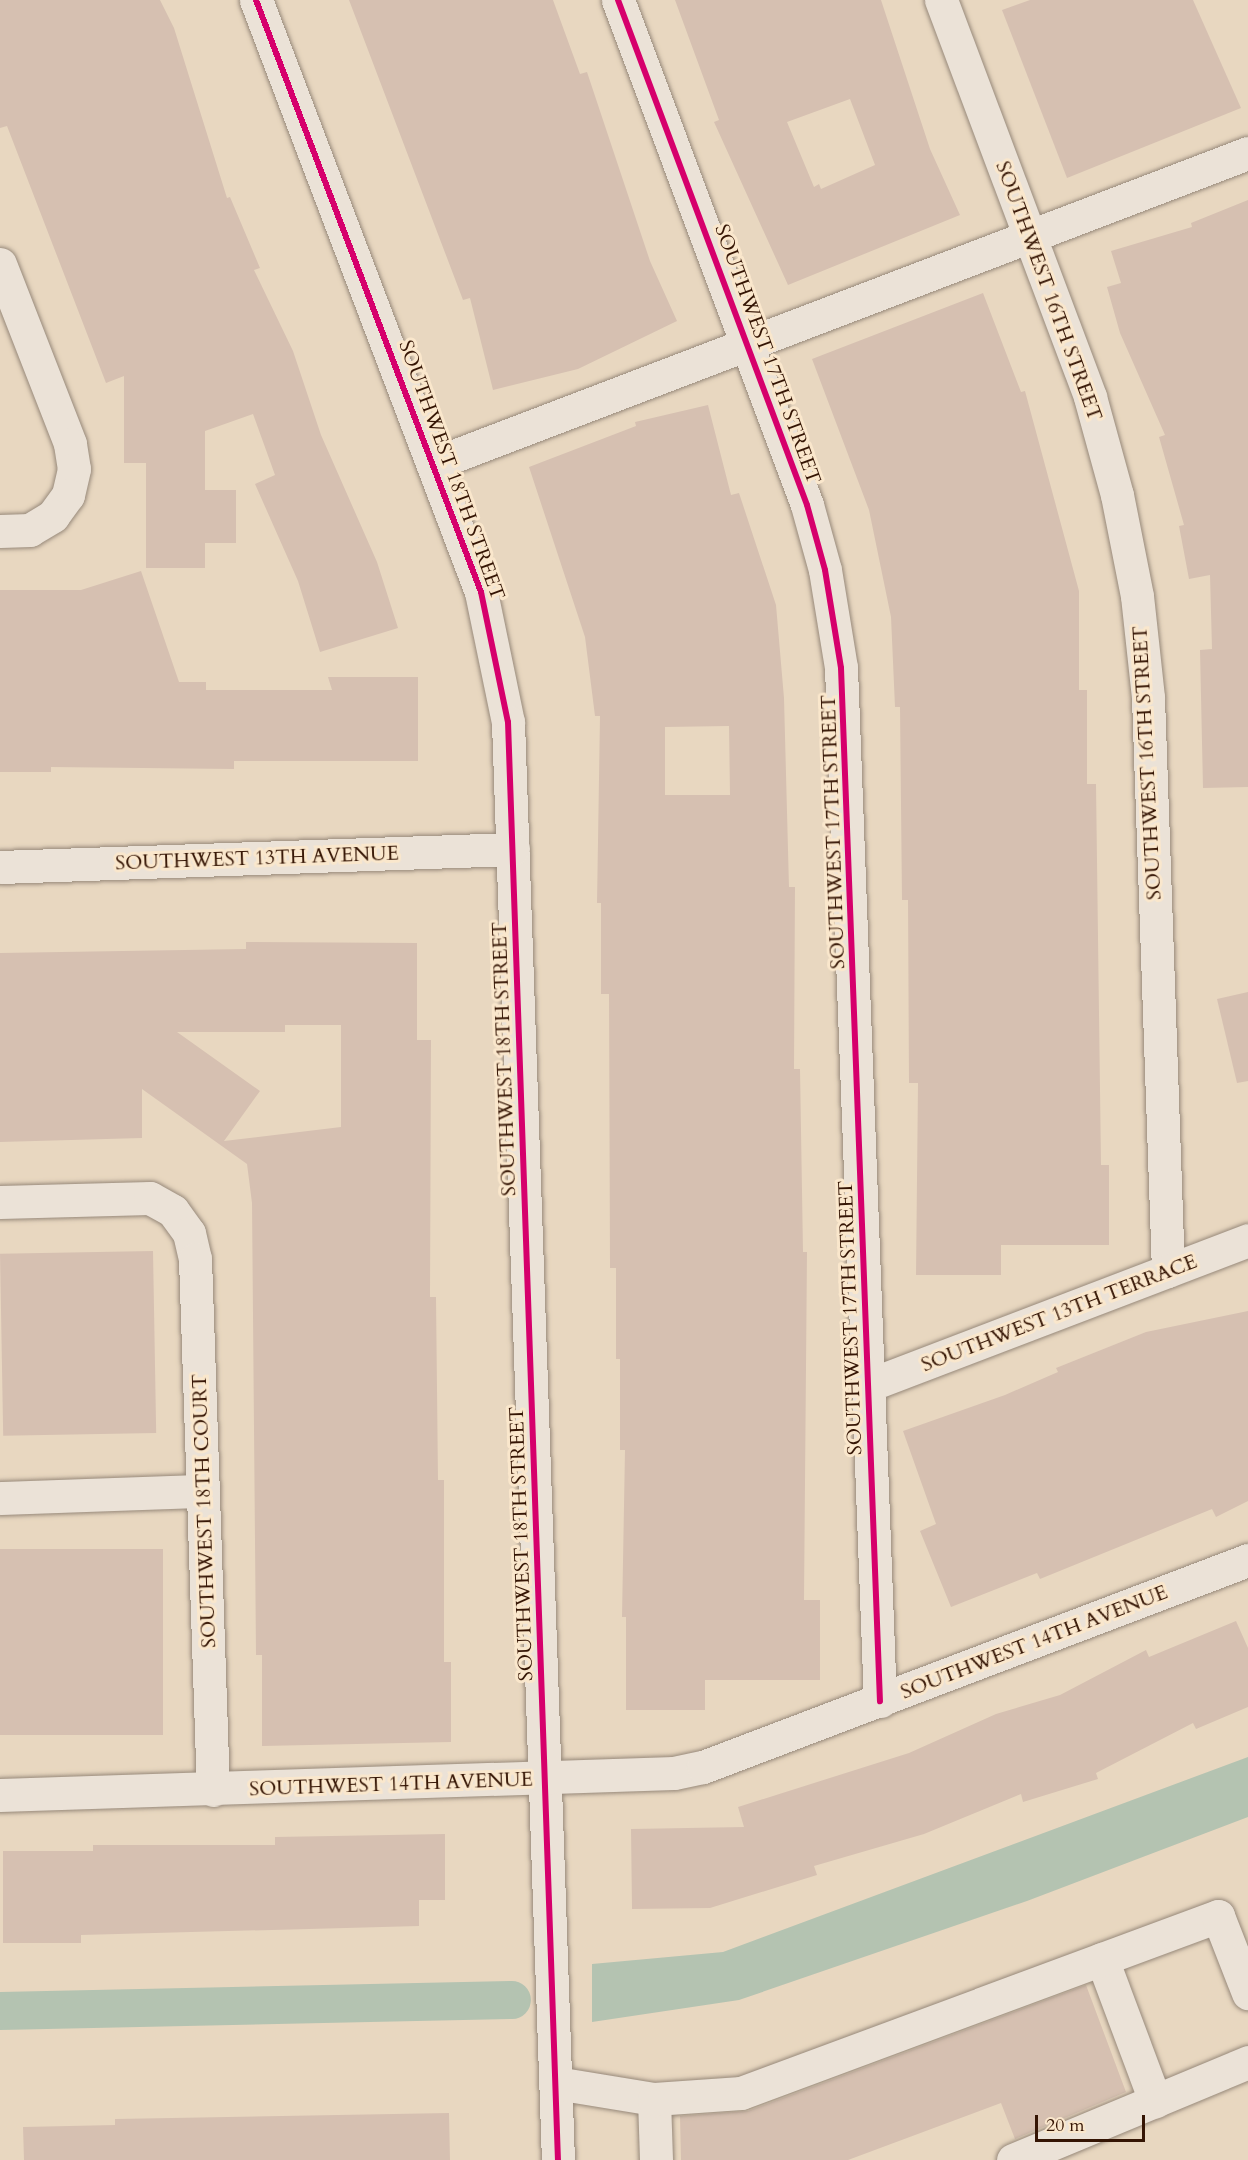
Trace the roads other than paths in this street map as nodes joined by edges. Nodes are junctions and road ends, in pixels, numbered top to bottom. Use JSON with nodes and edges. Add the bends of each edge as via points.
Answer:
{"nodes":[{"id":1,"x":256,"y":0,"type":"edge"},
{"id":2,"x":618,"y":0,"type":"edge"},
{"id":3,"x":941,"y":0,"type":"edge"},
{"id":4,"x":1248,"y":153,"type":"edge"},
{"id":5,"x":1030,"y":236,"type":"junction"},
{"id":6,"x":0,"y":264,"type":"edge"},
{"id":7,"x":748,"y":344,"type":"junction"},
{"id":8,"x":433,"y":464,"type":"junction"},
{"id":9,"x":0,"y":531,"type":"edge"},
{"id":10,"x":513,"y":849,"type":"junction"},
{"id":11,"x":0,"y":867,"type":"edge"},
{"id":12,"x":0,"y":1202,"type":"edge"},
{"id":13,"x":1248,"y":1240,"type":"edge"},
{"id":14,"x":1168,"y":1271,"type":"junction"},
{"id":15,"x":869,"y":1385,"type":"junction"},
{"id":16,"x":203,"y":1491,"type":"junction"},
{"id":17,"x":0,"y":1498,"type":"edge"},
{"id":18,"x":1248,"y":1560,"type":"edge"},
{"id":19,"x":880,"y":1701,"type":"junction"},
{"id":20,"x":545,"y":1779,"type":"junction"},
{"id":21,"x":213,"y":1790,"type":"junction"},
{"id":22,"x":0,"y":1795,"type":"edge"},
{"id":23,"x":1102,"y":1959,"type":"junction"},
{"id":24,"x":1248,"y":1993,"type":"edge"},
{"id":25,"x":1248,"y":2062,"type":"edge"},
{"id":26,"x":556,"y":2083,"type":"junction"},
{"id":27,"x":654,"y":2100,"type":"junction"},
{"id":28,"x":1155,"y":2101,"type":"junction"},
{"id":29,"x":558,"y":2160,"type":"edge"},
{"id":30,"x":656,"y":2160,"type":"edge"},
{"id":31,"x":1013,"y":2160,"type":"edge"}],
"edges":[{"from":1,"to":8,"type":"street","name":"SOUTHWEST 18TH STREET"},
{"from":2,"to":7,"type":"street","name":"SOUTHWEST 17TH STREET"},
{"from":3,"to":5,"type":"street","name":"SOUTHWEST 16TH STREET"},
{"from":4,"to":5,"type":"street"},
{"from":5,"to":7,"type":"street"},
{"from":5,"to":14,"type":"street","name":"SOUTHWEST 16TH STREET","via":[[1090,397],[1117,495],[1137,596],[1148,698]]},
{"from":6,"to":9,"type":"street","via":[[70,444],[74,469],[68,495],[53,516],[30,530]]},
{"from":7,"to":8,"type":"street"},
{"from":7,"to":15,"type":"street","name":"SOUTHWEST 17TH STREET","via":[[807,506],[825,570],[842,668]]},
{"from":8,"to":10,"type":"street","name":"SOUTHWEST 18TH STREET","via":[[495,643],[508,722]]},
{"from":10,"to":11,"type":"street","name":"SOUTHWEST 13TH AVENUE"},
{"from":10,"to":20,"type":"street","name":"SOUTHWEST 18TH STREET"},
{"from":12,"to":16,"type":"street","name":"SOUTHWEST 18TH COURT","via":[[150,1198],[173,1211],[189,1233],[195,1259]]},
{"from":13,"to":14,"type":"street","name":"SOUTHWEST 13TH TERRACE"},
{"from":14,"to":15,"type":"street","name":"SOUTHWEST 13TH TERRACE"},
{"from":15,"to":19,"type":"street","name":"SOUTHWEST 17TH STREET"},
{"from":16,"to":17,"type":"street"},
{"from":16,"to":21,"type":"street","name":"SOUTHWEST 18TH COURT"},
{"from":18,"to":19,"type":"street","name":"SOUTHWEST 14TH AVENUE"},
{"from":19,"to":20,"type":"street","name":"SOUTHWEST 14TH AVENUE","via":[[703,1767],[674,1773]]},
{"from":20,"to":21,"type":"street","name":"SOUTHWEST 14TH AVENUE"},
{"from":20,"to":26,"type":"street","name":"SOUTHWEST 18TH STREET"},
{"from":21,"to":22,"type":"street","name":"SOUTHWEST 14TH AVENUE"},
{"from":23,"to":24,"type":"street","via":[[1218,1916]]},
{"from":23,"to":27,"type":"street","via":[[741,2093]]},
{"from":23,"to":28,"type":"street"},
{"from":25,"to":28,"type":"street"},
{"from":26,"to":27,"type":"street"},
{"from":26,"to":29,"type":"street","name":"SOUTHWEST 18TH STREET"},
{"from":27,"to":30,"type":"street"},
{"from":28,"to":31,"type":"street"}]}
